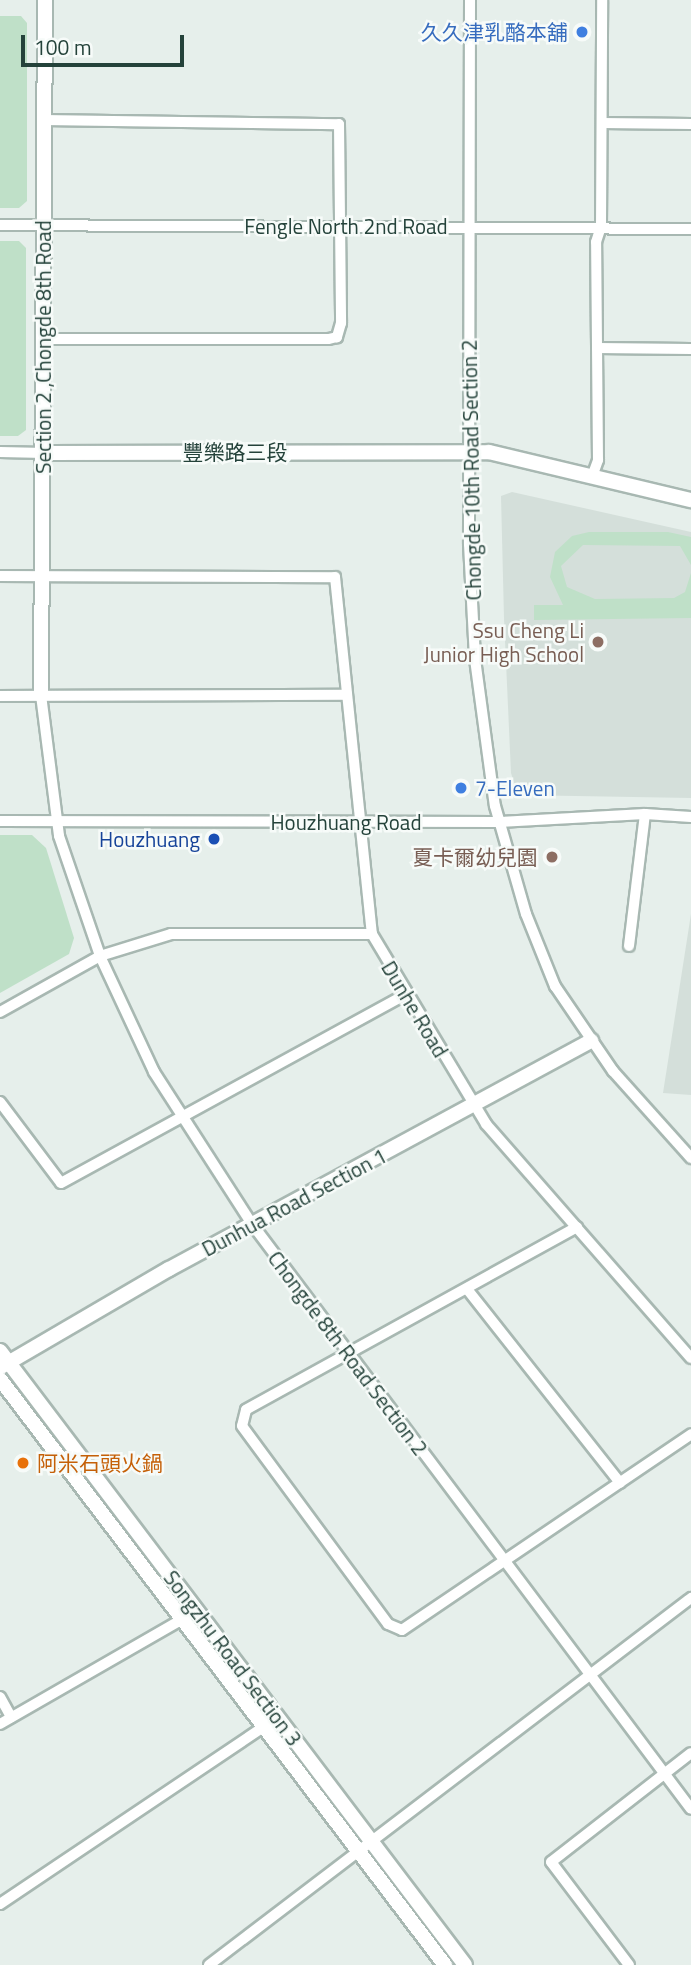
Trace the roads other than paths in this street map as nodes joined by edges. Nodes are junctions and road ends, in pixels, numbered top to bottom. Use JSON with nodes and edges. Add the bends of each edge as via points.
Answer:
{"nodes":[{"id":1,"x":45,"y":0,"type":"edge"},
{"id":2,"x":470,"y":0,"type":"edge"},
{"id":3,"x":602,"y":0,"type":"edge"},
{"id":4,"x":43,"y":121,"type":"junction"},
{"id":5,"x":601,"y":123,"type":"junction"},
{"id":6,"x":691,"y":124,"type":"edge"},
{"id":7,"x":0,"y":226,"type":"edge"},
{"id":8,"x":42,"y":226,"type":"junction"},
{"id":9,"x":341,"y":226,"type":"junction"},
{"id":10,"x":470,"y":226,"type":"junction"},
{"id":11,"x":601,"y":227,"type":"junction"},
{"id":12,"x":691,"y":229,"type":"edge"},
{"id":13,"x":43,"y":339,"type":"junction"},
{"id":14,"x":597,"y":348,"type":"junction"},
{"id":15,"x":691,"y":348,"type":"edge"},
{"id":16,"x":0,"y":452,"type":"edge"},
{"id":17,"x":470,"y":452,"type":"junction"},
{"id":18,"x":45,"y":453,"type":"junction"},
{"id":19,"x":593,"y":474,"type":"junction"},
{"id":20,"x":691,"y":500,"type":"edge"},
{"id":21,"x":0,"y":576,"type":"edge"},
{"id":22,"x":43,"y":577,"type":"junction"},
{"id":23,"x":41,"y":695,"type":"junction"},
{"id":24,"x":345,"y":695,"type":"junction"},
{"id":25,"x":0,"y":696,"type":"edge"},
{"id":26,"x":645,"y":814,"type":"junction"},
{"id":27,"x":691,"y":817,"type":"edge"},
{"id":28,"x":57,"y":820,"type":"junction"},
{"id":29,"x":0,"y":821,"type":"edge"},
{"id":30,"x":359,"y":822,"type":"junction"},
{"id":31,"x":500,"y":822,"type":"junction"},
{"id":32,"x":372,"y":934,"type":"junction"},
{"id":33,"x":629,"y":946,"type":"dead end"},
{"id":34,"x":100,"y":956,"type":"junction"},
{"id":35,"x":406,"y":994,"type":"junction"},
{"id":36,"x":0,"y":1012,"type":"edge"},
{"id":37,"x":591,"y":1041,"type":"junction"},
{"id":38,"x":0,"y":1102,"type":"edge"},
{"id":39,"x":473,"y":1107,"type":"junction"},
{"id":40,"x":183,"y":1118,"type":"junction"},
{"id":41,"x":691,"y":1158,"type":"edge"},
{"id":42,"x":252,"y":1224,"type":"junction"},
{"id":43,"x":577,"y":1227,"type":"junction"},
{"id":44,"x":467,"y":1289,"type":"junction"},
{"id":45,"x":349,"y":1354,"type":"junction"},
{"id":46,"x":691,"y":1358,"type":"edge"},
{"id":47,"x":3,"y":1360,"type":"edge"},
{"id":48,"x":0,"y":1379,"type":"edge"},
{"id":49,"x":691,"y":1434,"type":"edge"},
{"id":50,"x":620,"y":1483,"type":"junction"},
{"id":51,"x":503,"y":1562,"type":"junction"},
{"id":52,"x":691,"y":1598,"type":"edge"},
{"id":53,"x":197,"y":1610,"type":"junction"},
{"id":54,"x":184,"y":1619,"type":"junction"},
{"id":55,"x":591,"y":1674,"type":"junction"},
{"id":56,"x":0,"y":1697,"type":"edge"},
{"id":57,"x":11,"y":1717,"type":"junction"},
{"id":58,"x":278,"y":1717,"type":"junction"},
{"id":59,"x":0,"y":1724,"type":"edge"},
{"id":60,"x":265,"y":1726,"type":"junction"},
{"id":61,"x":691,"y":1753,"type":"edge"},
{"id":62,"x":664,"y":1774,"type":"junction"},
{"id":63,"x":691,"y":1809,"type":"edge"},
{"id":64,"x":373,"y":1842,"type":"junction"},
{"id":65,"x":361,"y":1851,"type":"junction"},
{"id":66,"x":0,"y":1904,"type":"edge"},
{"id":67,"x":209,"y":1965,"type":"edge"},
{"id":68,"x":445,"y":1965,"type":"edge"},
{"id":69,"x":465,"y":1965,"type":"edge"},
{"id":70,"x":629,"y":1965,"type":"edge"}],
"edges":[{"from":1,"to":4,"type":"street","name":"Section 2 ,Chongde 8th Road"},
{"from":2,"to":10,"type":"street","name":"Chongde 10th Road Section 2"},
{"from":3,"to":5,"type":"street"},
{"from":4,"to":8,"type":"street","name":"Section 2 ,Chongde 8th Road"},
{"from":4,"to":9,"type":"street","via":[[334,121],[341,128]]},
{"from":5,"to":6,"type":"street"},
{"from":5,"to":11,"type":"street"},
{"from":7,"to":8,"type":"street","name":"Fengle North 2nd Road"},
{"from":8,"to":9,"type":"street","name":"Fengle North 2nd Road"},
{"from":8,"to":13,"type":"street","name":"Section 2 ,Chongde 8th Road"},
{"from":9,"to":10,"type":"street","name":"Fengle North 2nd Road"},
{"from":9,"to":13,"type":"street","via":[[337,337]]},
{"from":10,"to":11,"type":"street","name":"Fengle North 2nd Road"},
{"from":10,"to":17,"type":"street","name":"Chongde 10th Road Section 2"},
{"from":11,"to":12,"type":"street","name":"Fengle North 2nd Road"},
{"from":11,"to":14,"type":"street","via":[[596,242]]},
{"from":13,"to":18,"type":"street","name":"Section 2 ,Chongde 8th Road"},
{"from":14,"to":15,"type":"street"},
{"from":14,"to":19,"type":"street","via":[[598,460]]},
{"from":16,"to":18,"type":"street","name":"豐樂路三段"},
{"from":17,"to":18,"type":"street","name":"豐樂路三段"},
{"from":17,"to":19,"type":"street","name":"豐樂路三段"},
{"from":17,"to":31,"type":"street","name":"Chongde 10th Road Section 2","via":[[475,659]]},
{"from":18,"to":22,"type":"street","name":"Section 2 ,Chongde 8th Road"},
{"from":19,"to":20,"type":"street","name":"豐樂路三段"},
{"from":21,"to":22,"type":"street"},
{"from":22,"to":23,"type":"street","name":"Section 2 ,Chongde 8th Road"},
{"from":22,"to":24,"type":"street","name":"Dunhe Road","via":[[335,577]]},
{"from":23,"to":24,"type":"street"},
{"from":23,"to":25,"type":"street"},
{"from":23,"to":28,"type":"street","name":"Chongde 8th Road Section 2"},
{"from":24,"to":30,"type":"street","name":"Dunhe Road"},
{"from":26,"to":27,"type":"street","name":"Houzhuang Road"},
{"from":26,"to":31,"type":"street","name":"Houzhuang Road"},
{"from":26,"to":33,"type":"street"},
{"from":28,"to":29,"type":"street","name":"Houzhuang Road"},
{"from":28,"to":30,"type":"street","name":"Houzhuang Road"},
{"from":28,"to":34,"type":"street","name":"Chongde 8th Road Section 2"},
{"from":30,"to":31,"type":"street","name":"Houzhuang Road"},
{"from":30,"to":32,"type":"street","name":"Dunhe Road"},
{"from":31,"to":37,"type":"street","name":"Chongde 10th Road Section 2","via":[[526,914],[555,986]]},
{"from":32,"to":34,"type":"street","via":[[171,934]]},
{"from":32,"to":35,"type":"street","name":"Dunhe Road"},
{"from":34,"to":36,"type":"street"},
{"from":34,"to":40,"type":"street","name":"Chongde 8th Road Section 2","via":[[133,1032]]},
{"from":35,"to":39,"type":"street","name":"Dunhe Road"},
{"from":35,"to":40,"type":"street"},
{"from":37,"to":39,"type":"street","name":"Dunhua Road Section 1"},
{"from":37,"to":41,"type":"street","name":"Chongde 10th Road Section 2"},
{"from":38,"to":40,"type":"street","via":[[61,1183]]},
{"from":39,"to":42,"type":"street","name":"Dunhua Road Section 1"},
{"from":39,"to":43,"type":"street","name":"Dunhe Road"},
{"from":40,"to":42,"type":"street","name":"Chongde 8th Road Section 2"},
{"from":42,"to":45,"type":"street","name":"Chongde 8th Road Section 2"},
{"from":42,"to":47,"type":"street","name":"Dunhua Road Section 1"},
{"from":43,"to":44,"type":"street"},
{"from":43,"to":46,"type":"street","name":"Dunhe Road"},
{"from":44,"to":45,"type":"street"},
{"from":44,"to":50,"type":"street"},
{"from":45,"to":51,"type":"street","name":"Chongde 8th Road Section 2"},
{"from":45,"to":51,"type":"street","via":[[246,1410],[242,1426],[246,1433],[395,1629],[410,1627]]},
{"from":47,"to":53,"type":"street","name":"Songzhu Road Section 3"},
{"from":48,"to":54,"type":"street","name":"Songzhu Road Section 3"},
{"from":49,"to":50,"type":"street"},
{"from":50,"to":51,"type":"street"},
{"from":51,"to":55,"type":"street","name":"Chongde 8th Road Section 2"},
{"from":52,"to":55,"type":"street"},
{"from":53,"to":54,"type":"street"},
{"from":53,"to":58,"type":"street","name":"Songzhu Road Section 3"},
{"from":54,"to":57,"type":"street"},
{"from":54,"to":60,"type":"street","name":"Songzhu Road Section 3"},
{"from":55,"to":62,"type":"street","name":"Chongde 8th Road Section 2"},
{"from":55,"to":64,"type":"street"},
{"from":56,"to":57,"type":"street"},
{"from":57,"to":59,"type":"street"},
{"from":58,"to":60,"type":"street"},
{"from":58,"to":64,"type":"street","name":"Songzhu Road Section 3"},
{"from":60,"to":65,"type":"street","name":"Songzhu Road Section 3"},
{"from":60,"to":66,"type":"street"},
{"from":61,"to":62,"type":"street"},
{"from":62,"to":63,"type":"street","name":"Chongde 8th Road Section 2"},
{"from":62,"to":70,"type":"street","via":[[551,1862]]},
{"from":64,"to":65,"type":"street"},
{"from":64,"to":69,"type":"street","name":"Songzhu Road Section 3"},
{"from":65,"to":67,"type":"street"},
{"from":65,"to":68,"type":"street","name":"Songzhu Road Section 3"}]}
